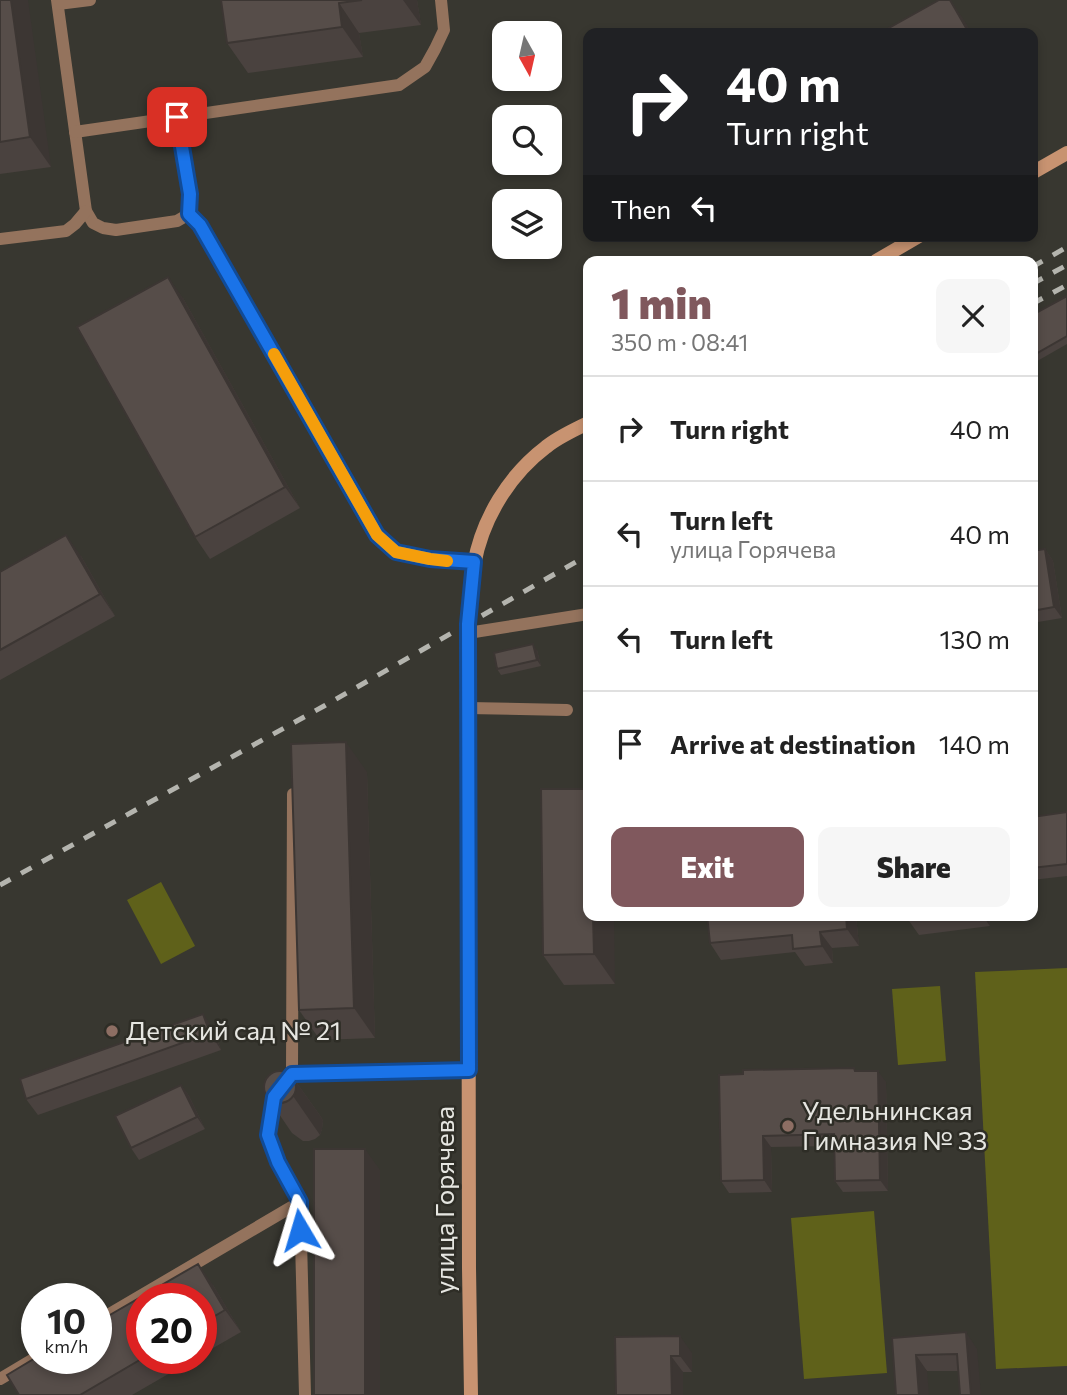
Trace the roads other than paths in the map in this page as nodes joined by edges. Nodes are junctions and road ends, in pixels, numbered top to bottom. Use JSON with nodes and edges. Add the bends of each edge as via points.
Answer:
{"nodes":[{"id":1,"x":90,"y":0,"type":"edge"},
{"id":2,"x":441,"y":0,"type":"edge"},
{"id":3,"x":57,"y":2,"type":"edge"},
{"id":4,"x":177,"y":117,"type":"junction"},
{"id":5,"x":75,"y":132,"type":"junction"},
{"id":6,"x":1067,"y":153,"type":"edge"},
{"id":7,"x":1038,"y":170,"type":"edge"},
{"id":8,"x":86,"y":211,"type":"junction"},
{"id":9,"x":189,"y":214,"type":"junction"},
{"id":10,"x":0,"y":239,"type":"edge"},
{"id":11,"x":909,"y":242,"type":"edge"},
{"id":12,"x":885,"y":256,"type":"edge"},
{"id":13,"x":583,"y":426,"type":"edge"},
{"id":14,"x":474,"y":562,"type":"junction"},
{"id":15,"x":583,"y":615,"type":"edge"},
{"id":16,"x":468,"y":633,"type":"junction"},
{"id":17,"x":468,"y":708,"type":"junction"},
{"id":18,"x":567,"y":710,"type":"dead end"},
{"id":19,"x":293,"y":782,"type":"edge"},
{"id":20,"x":469,"y":1070,"type":"junction"},
{"id":21,"x":292,"y":1074,"type":"junction"},
{"id":22,"x":300,"y":1202,"type":"junction"},
{"id":23,"x":112,"y":1313,"type":"edge"},
{"id":24,"x":21,"y":1367,"type":"edge"},
{"id":25,"x":0,"y":1379,"type":"edge"},
{"id":26,"x":305,"y":1395,"type":"edge"},
{"id":27,"x":471,"y":1395,"type":"edge"}],
"edges":[{"from":1,"to":3,"type":"lane"},
{"from":2,"to":4,"type":"lane","via":[[444,30],[440,40],[425,67],[399,85]]},
{"from":3,"to":5,"type":"lane"},
{"from":4,"to":5,"type":"lane"},
{"from":4,"to":9,"type":"lane"},
{"from":5,"to":8,"type":"lane"},
{"from":6,"to":7,"type":"main road"},
{"from":8,"to":9,"type":"lane","via":[[93,223],[116,230],[177,221]]},
{"from":8,"to":10,"type":"lane","via":[[66,230]]},
{"from":9,"to":14,"type":"lane","via":[[200,225],[377,535],[396,552]]},
{"from":11,"to":12,"type":"main road"},
{"from":13,"to":14,"type":"main road","name":"улица Горячева","via":[[548,445],[523,466],[495,506]]},
{"from":14,"to":16,"type":"main road","name":"улица Горячева"},
{"from":15,"to":16,"type":"lane"},
{"from":16,"to":17,"type":"main road","name":"улица Горячева"},
{"from":17,"to":18,"type":"lane"},
{"from":17,"to":20,"type":"main road","name":"улица Горячева"},
{"from":19,"to":21,"type":"lane"},
{"from":20,"to":21,"type":"lane"},
{"from":20,"to":27,"type":"main road","name":"улица Горячева"},
{"from":21,"to":22,"type":"lane","via":[[274,1097],[268,1135]]},
{"from":22,"to":23,"type":"lane"},
{"from":22,"to":26,"type":"lane"},
{"from":24,"to":25,"type":"lane"}]}
